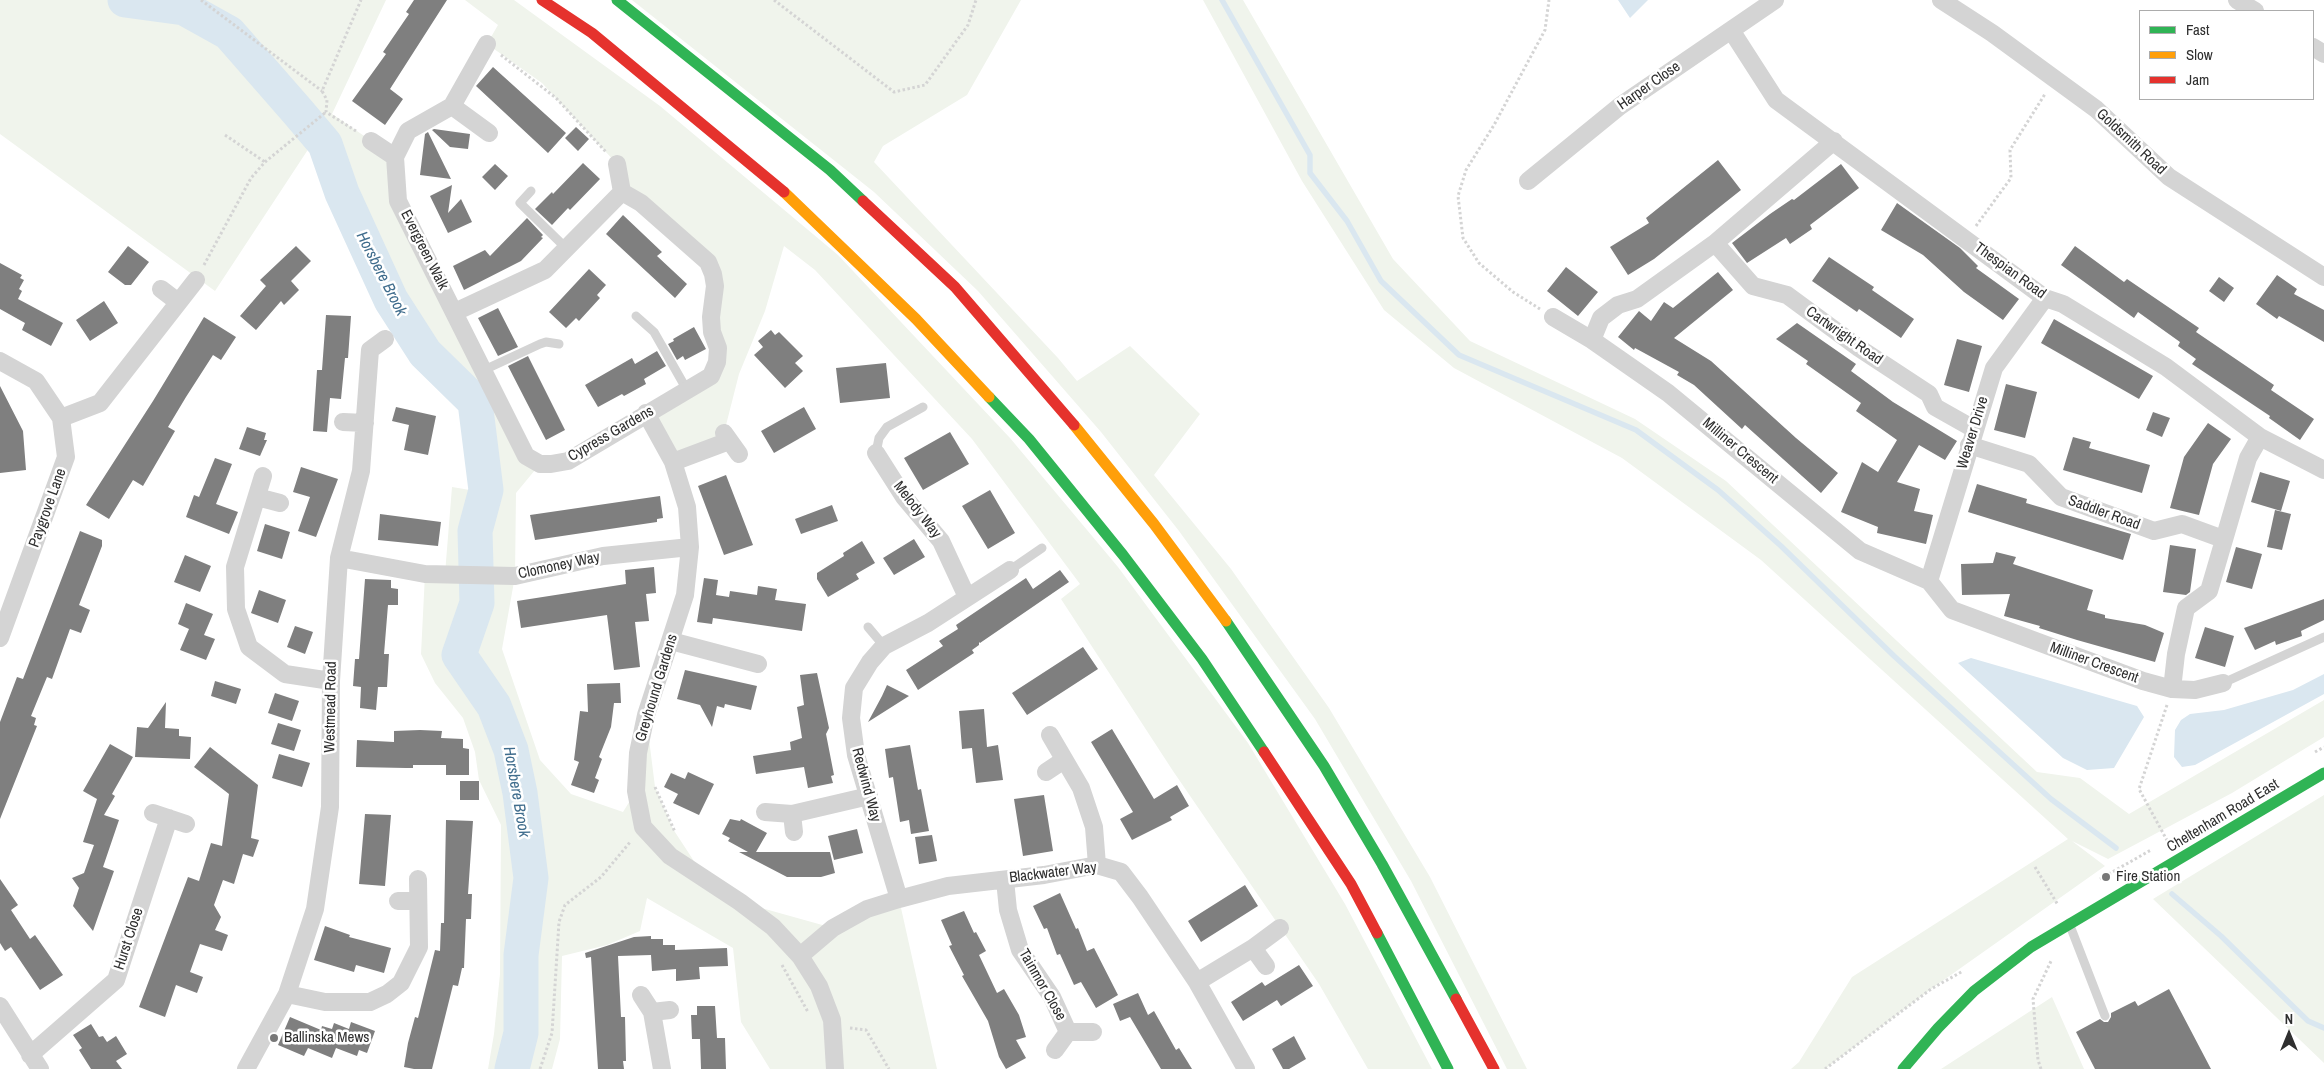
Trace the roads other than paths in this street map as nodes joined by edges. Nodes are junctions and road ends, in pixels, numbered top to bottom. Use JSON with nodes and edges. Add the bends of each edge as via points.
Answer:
{"nodes":[{"id":1,"x":542,"y":0,"type":"edge"},
{"id":2,"x":617,"y":0,"type":"edge"},
{"id":3,"x":1776,"y":0,"type":"edge"},
{"id":4,"x":1941,"y":0,"type":"edge"},
{"id":5,"x":2237,"y":0,"type":"edge"},
{"id":6,"x":2253,"y":10,"type":"edge"},
{"id":7,"x":1731,"y":30,"type":"junction"},
{"id":8,"x":487,"y":44,"type":"road end"},
{"id":9,"x":452,"y":106,"type":"junction"},
{"id":10,"x":489,"y":133,"type":"dead end"},
{"id":11,"x":371,"y":141,"type":"road end"},
{"id":12,"x":1834,"y":141,"type":"junction"},
{"id":13,"x":395,"y":157,"type":"junction"},
{"id":14,"x":617,"y":164,"type":"road end"},
{"id":15,"x":1528,"y":181,"type":"dead end"},
{"id":16,"x":531,"y":190,"type":"dead end"},
{"id":17,"x":622,"y":192,"type":"junction"},
{"id":18,"x":1715,"y":243,"type":"junction"},
{"id":19,"x":566,"y":248,"type":"junction"},
{"id":20,"x":2324,"y":277,"type":"edge"},
{"id":21,"x":196,"y":280,"type":"road end"},
{"id":22,"x":161,"y":289,"type":"dead end"},
{"id":23,"x":2045,"y":298,"type":"junction"},
{"id":24,"x":178,"y":302,"type":"junction"},
{"id":25,"x":455,"y":312,"type":"junction"},
{"id":26,"x":636,"y":316,"type":"dead end"},
{"id":27,"x":1553,"y":317,"type":"road end"},
{"id":28,"x":385,"y":339,"type":"dead end"},
{"id":29,"x":1592,"y":340,"type":"junction"},
{"id":30,"x":559,"y":344,"type":"dead end"},
{"id":31,"x":0,"y":361,"type":"edge"},
{"id":32,"x":484,"y":370,"type":"junction"},
{"id":33,"x":687,"y":390,"type":"junction"},
{"id":34,"x":923,"y":407,"type":"dead end"},
{"id":35,"x":646,"y":413,"type":"junction"},
{"id":36,"x":61,"y":418,"type":"junction"},
{"id":37,"x":343,"y":422,"type":"dead end"},
{"id":38,"x":365,"y":423,"type":"junction"},
{"id":39,"x":1972,"y":437,"type":"junction"},
{"id":40,"x":2260,"y":437,"type":"junction"},
{"id":41,"x":731,"y":443,"type":"dead end"},
{"id":42,"x":876,"y":453,"type":"joint"},
{"id":43,"x":673,"y":462,"type":"junction"},
{"id":44,"x":2324,"y":470,"type":"edge"},
{"id":45,"x":263,"y":476,"type":"dead end"},
{"id":46,"x":257,"y":496,"type":"junction"},
{"id":47,"x":280,"y":503,"type":"dead end"},
{"id":48,"x":2223,"y":539,"type":"junction"},
{"id":49,"x":690,"y":547,"type":"junction"},
{"id":50,"x":1042,"y":548,"type":"dead end"},
{"id":51,"x":339,"y":558,"type":"junction"},
{"id":52,"x":1010,"y":570,"type":"joint"},
{"id":53,"x":1929,"y":581,"type":"junction"},
{"id":54,"x":966,"y":597,"type":"junction"},
{"id":55,"x":7,"y":599,"type":"edge"},
{"id":56,"x":868,"y":627,"type":"dead end"},
{"id":57,"x":2324,"y":637,"type":"edge"},
{"id":58,"x":0,"y":638,"type":"edge"},
{"id":59,"x":671,"y":641,"type":"junction"},
{"id":60,"x":884,"y":646,"type":"junction"},
{"id":61,"x":758,"y":664,"type":"dead end"},
{"id":62,"x":330,"y":681,"type":"junction"},
{"id":63,"x":2223,"y":683,"type":"joint"},
{"id":64,"x":2172,"y":689,"type":"junction"},
{"id":65,"x":1050,"y":734,"type":"dead end"},
{"id":66,"x":1064,"y":760,"type":"junction"},
{"id":67,"x":1046,"y":772,"type":"dead end"},
{"id":68,"x":2324,"y":773,"type":"edge"},
{"id":69,"x":869,"y":796,"type":"junction"},
{"id":70,"x":765,"y":812,"type":"dead end"},
{"id":71,"x":792,"y":814,"type":"junction"},
{"id":72,"x":169,"y":818,"type":"dead end"},
{"id":73,"x":794,"y":832,"type":"dead end"},
{"id":74,"x":1097,"y":865,"type":"junction"},
{"id":75,"x":418,"y":879,"type":"dead end"},
{"id":76,"x":1005,"y":880,"type":"junction"},
{"id":77,"x":899,"y":899,"type":"junction"},
{"id":78,"x":398,"y":901,"type":"dead end"},
{"id":79,"x":418,"y":901,"type":"junction"},
{"id":80,"x":2069,"y":923,"type":"junction"},
{"id":81,"x":1280,"y":928,"type":"dead end"},
{"id":82,"x":1253,"y":948,"type":"junction"},
{"id":83,"x":800,"y":956,"type":"junction"},
{"id":84,"x":1266,"y":966,"type":"dead end"},
{"id":85,"x":1197,"y":982,"type":"junction"},
{"id":86,"x":288,"y":994,"type":"junction"},
{"id":87,"x":641,"y":996,"type":"dead end"},
{"id":88,"x":0,"y":1006,"type":"edge"},
{"id":89,"x":670,"y":1010,"type":"dead end"},
{"id":90,"x":652,"y":1012,"type":"junction"},
{"id":91,"x":2105,"y":1016,"type":"dead end"},
{"id":92,"x":1068,"y":1032,"type":"junction"},
{"id":93,"x":1093,"y":1032,"type":"dead end"},
{"id":94,"x":1055,"y":1050,"type":"dead end"},
{"id":95,"x":35,"y":1062,"type":"edge"},
{"id":96,"x":246,"y":1069,"type":"edge"},
{"id":97,"x":662,"y":1069,"type":"edge"},
{"id":98,"x":835,"y":1069,"type":"edge"},
{"id":99,"x":1246,"y":1069,"type":"edge"},
{"id":100,"x":1448,"y":1069,"type":"edge"},
{"id":101,"x":1494,"y":1069,"type":"edge"},
{"id":102,"x":1903,"y":1069,"type":"edge"}],
"edges":[{"from":1,"to":100,"type":"main road","via":[[592,33],[795,201],[916,319],[1029,439],[1124,555],[1202,659],[1351,884]]},
{"from":2,"to":101,"type":"main road","via":[[830,170],[954,287],[1055,401],[1221,614],[1324,766],[1382,864]]},
{"from":3,"to":7,"type":"street","name":"Harper Close"},
{"from":4,"to":20,"type":"street","name":"Goldsmith Road","via":[[2096,109],[2169,177]]},
{"from":5,"to":6,"type":"street"},
{"from":7,"to":12,"type":"street","name":"Thespian Road","via":[[1776,100]]},
{"from":7,"to":15,"type":"street","name":"Harper Close","via":[[1620,106]]},
{"from":8,"to":9,"type":"street"},
{"from":9,"to":10,"type":"street"},
{"from":9,"to":13,"type":"street","via":[[408,131]]},
{"from":11,"to":13,"type":"street"},
{"from":12,"to":18,"type":"street"},
{"from":12,"to":23,"type":"street","name":"Thespian Road"},
{"from":13,"to":25,"type":"street","name":"Evergreen Walk","via":[[398,201]]},
{"from":14,"to":17,"type":"street"},
{"from":16,"to":19,"type":"lane","via":[[520,202]]},
{"from":17,"to":19,"type":"street"},
{"from":17,"to":33,"type":"street","name":"Cypress Gardens","via":[[641,202],[708,262],[713,274],[715,286],[711,316],[718,348],[717,362],[711,376]]},
{"from":18,"to":29,"type":"street","via":[[1637,299],[1618,305],[1600,318]]},
{"from":18,"to":39,"type":"street","name":"Cartwright Road","via":[[1753,286],[1786,296],[1929,394],[1935,408]]},
{"from":19,"to":25,"type":"street","via":[[545,270]]},
{"from":21,"to":24,"type":"street"},
{"from":22,"to":24,"type":"street"},
{"from":23,"to":39,"type":"street","name":"Weaver Drive","via":[[1994,368]]},
{"from":23,"to":40,"type":"street","name":"Thespian Road","via":[[2063,304],[2166,367]]},
{"from":24,"to":36,"type":"street","via":[[100,403]]},
{"from":25,"to":32,"type":"street","name":"Cypress Gardens"},
{"from":26,"to":33,"type":"lane","via":[[654,332]]},
{"from":27,"to":29,"type":"street","name":"Milliner Crescent"},
{"from":28,"to":38,"type":"street","name":"Westmead Road","via":[[370,350]]},
{"from":29,"to":53,"type":"street","name":"Milliner Crescent","via":[[1668,393],[1860,551]]},
{"from":30,"to":32,"type":"lane","via":[[540,344]]},
{"from":31,"to":36,"type":"street","name":"Paygrove Lane","via":[[36,381]]},
{"from":32,"to":35,"type":"street","name":"Cypress Gardens","via":[[526,456],[540,464],[568,461]]},
{"from":33,"to":35,"type":"street","name":"Cypress Gardens"},
{"from":34,"to":42,"type":"lane","via":[[887,427],[879,438]]},
{"from":35,"to":43,"type":"street","name":"Greyhound Gardens"},
{"from":36,"to":55,"type":"street","name":"Paygrove Lane","via":[[66,457]]},
{"from":37,"to":38,"type":"street"},
{"from":38,"to":51,"type":"street","name":"Westmead Road","via":[[361,471]]},
{"from":39,"to":48,"type":"street","name":"Saddler Road","via":[[2029,464],[2061,497],[2154,531],[2182,524]]},
{"from":39,"to":53,"type":"street","name":"Weaver Drive"},
{"from":40,"to":44,"type":"street","name":"Thespian Road"},
{"from":40,"to":48,"type":"street","via":[[2248,458]]},
{"from":41,"to":43,"type":"street"},
{"from":42,"to":54,"type":"street","name":"Melody Way","via":[[879,473],[904,496],[941,540]]},
{"from":43,"to":49,"type":"street","name":"Greyhound Gardens","via":[[687,506]]},
{"from":45,"to":46,"type":"street"},
{"from":46,"to":47,"type":"street"},
{"from":46,"to":62,"type":"street","via":[[235,567],[236,609],[249,647],[285,674]]},
{"from":48,"to":64,"type":"street","via":[[2209,591],[2186,608]]},
{"from":49,"to":51,"type":"street","name":"Clomoney Way","via":[[604,556],[515,576],[425,574]]},
{"from":49,"to":59,"type":"street","name":"Greyhound Gardens","via":[[685,595]]},
{"from":50,"to":52,"type":"lane"},
{"from":51,"to":62,"type":"street","name":"Westmead Road"},
{"from":52,"to":54,"type":"street","name":"Redwind Way"},
{"from":53,"to":64,"type":"street","name":"Milliner Crescent","via":[[1952,610]]},
{"from":54,"to":60,"type":"street","name":"Redwind Way","via":[[928,623]]},
{"from":55,"to":58,"type":"street","name":"Paygrove Lane"},
{"from":56,"to":60,"type":"lane"},
{"from":57,"to":63,"type":"lane"},
{"from":59,"to":61,"type":"street"},
{"from":59,"to":83,"type":"street","name":"Greyhound Gardens","via":[[646,715],[638,753],[636,791],[642,827],[670,856],[740,902],[773,928]]},
{"from":60,"to":69,"type":"street","name":"Redwind Way","via":[[854,688],[851,718],[856,755]]},
{"from":62,"to":86,"type":"street","name":"Westmead Road","via":[[330,807],[314,909]]},
{"from":63,"to":64,"type":"street","name":"Milliner Crescent","via":[[2196,690]]},
{"from":65,"to":66,"type":"street"},
{"from":66,"to":67,"type":"street"},
{"from":66,"to":74,"type":"street","via":[[1081,788],[1094,827]]},
{"from":68,"to":80,"type":"main road","name":"Cheltenham Road East"},
{"from":69,"to":71,"type":"street"},
{"from":69,"to":77,"type":"street","name":"Redwind Way"},
{"from":70,"to":71,"type":"street"},
{"from":71,"to":73,"type":"street"},
{"from":72,"to":95,"type":"street","name":"Hurst Close","via":[[116,980]]},
{"from":74,"to":76,"type":"street","name":"Blackwater Way"},
{"from":74,"to":85,"type":"street","name":"Blackwater Way","via":[[1122,872]]},
{"from":75,"to":79,"type":"street"},
{"from":76,"to":77,"type":"street","name":"Blackwater Way","via":[[948,886]]},
{"from":76,"to":92,"type":"street","name":"Tainmor Close","via":[[1008,910],[1020,950],[1052,997]]},
{"from":77,"to":83,"type":"street","name":"Blackwater Way","via":[[867,909],[833,928]]},
{"from":78,"to":79,"type":"street"},
{"from":79,"to":86,"type":"street","via":[[418,947],[401,984],[388,994],[370,1002],[325,1002]]},
{"from":80,"to":91,"type":"lane"},
{"from":80,"to":102,"type":"main road","name":"Cheltenham Road East","via":[[2031,947],[1974,991]]},
{"from":81,"to":82,"type":"street"},
{"from":82,"to":84,"type":"street"},
{"from":82,"to":85,"type":"street"},
{"from":83,"to":98,"type":"street","via":[[819,986],[832,1020]]},
{"from":85,"to":99,"type":"street","name":"Blackwater Way"},
{"from":86,"to":96,"type":"street","name":"Westmead Road"},
{"from":87,"to":90,"type":"street"},
{"from":88,"to":95,"type":"street"},
{"from":89,"to":90,"type":"street"},
{"from":90,"to":97,"type":"street"},
{"from":92,"to":93,"type":"street","name":"Tainmor Close"},
{"from":92,"to":94,"type":"street","name":"Tainmor Close"}]}
